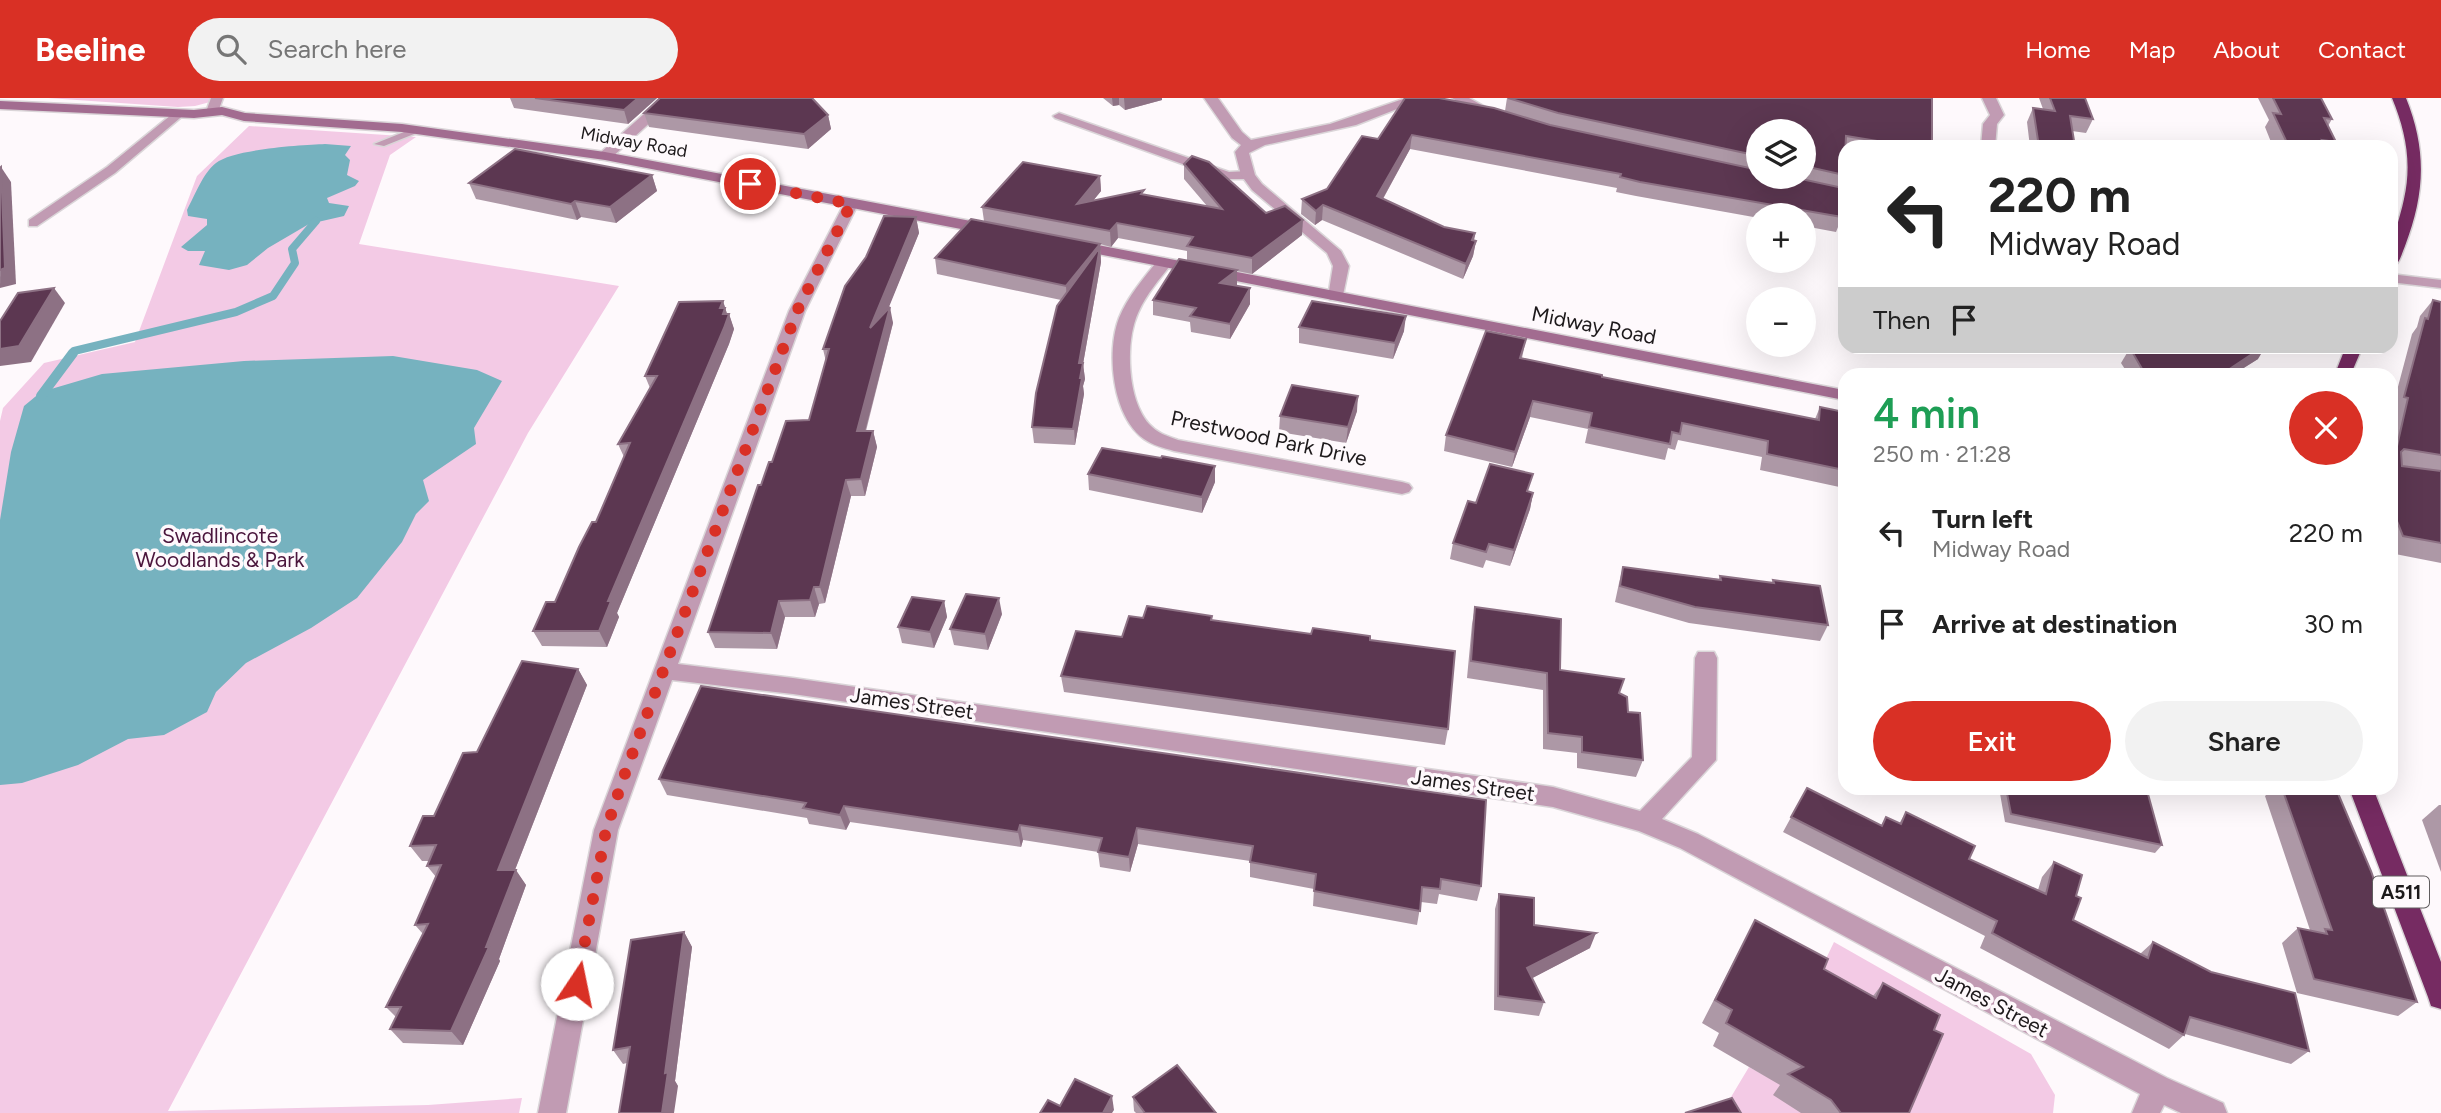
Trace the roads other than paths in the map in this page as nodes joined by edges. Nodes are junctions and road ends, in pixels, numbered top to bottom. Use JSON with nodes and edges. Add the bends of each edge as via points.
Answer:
{"nodes":[{"id":1,"x":670,"y":98,"type":"edge"},
{"id":2,"x":1212,"y":98,"type":"edge"},
{"id":3,"x":1418,"y":98,"type":"edge"},
{"id":4,"x":1459,"y":98,"type":"edge"},
{"id":5,"x":1989,"y":98,"type":"edge"},
{"id":6,"x":2399,"y":98,"type":"edge"},
{"id":7,"x":241,"y":100,"type":"dead end"},
{"id":8,"x":3,"y":107,"type":"edge"},
{"id":9,"x":217,"y":107,"type":"edge"},
{"id":10,"x":180,"y":113,"type":"junction"},
{"id":11,"x":1059,"y":116,"type":"dead end"},
{"id":12,"x":1509,"y":122,"type":"edge"},
{"id":13,"x":418,"y":130,"type":"junction"},
{"id":14,"x":1989,"y":140,"type":"edge"},
{"id":15,"x":380,"y":144,"type":"dead end"},
{"id":16,"x":1249,"y":145,"type":"junction"},
{"id":17,"x":605,"y":156,"type":"junction"},
{"id":18,"x":1248,"y":175,"type":"junction"},
{"id":19,"x":851,"y":204,"type":"junction"},
{"id":20,"x":33,"y":223,"type":"dead end"},
{"id":21,"x":1013,"y":234,"type":"edge"},
{"id":22,"x":2398,"y":240,"type":"edge"},
{"id":23,"x":1053,"y":241,"type":"edge"},
{"id":24,"x":1164,"y":263,"type":"junction"},
{"id":25,"x":2398,"y":279,"type":"edge"},
{"id":26,"x":2441,"y":284,"type":"edge"},
{"id":27,"x":1336,"y":297,"type":"junction"},
{"id":28,"x":1838,"y":394,"type":"edge"},
{"id":29,"x":1402,"y":488,"type":"dead end"},
{"id":30,"x":1706,"y":658,"type":"dead end"},
{"id":31,"x":666,"y":671,"type":"junction"},
{"id":32,"x":2364,"y":795,"type":"edge"},
{"id":33,"x":1643,"y":822,"type":"junction"},
{"id":34,"x":2441,"y":997,"type":"edge"},
{"id":35,"x":2151,"y":1101,"type":"edge"},
{"id":36,"x":552,"y":1113,"type":"edge"},
{"id":37,"x":2213,"y":1113,"type":"edge"}],
"edges":[{"from":1,"to":17,"type":"street"},
{"from":2,"to":16,"type":"street"},
{"from":3,"to":16,"type":"street","via":[[1363,121]]},
{"from":4,"to":12,"type":"street"},
{"from":5,"to":14,"type":"street","via":[[1997,115],[1990,124]]},
{"from":6,"to":22,"type":"highway","via":[[2415,140],[2416,170],[2414,195]]},
{"from":7,"to":9,"type":"main road"},
{"from":8,"to":10,"type":"main road","name":"Midway Road"},
{"from":9,"to":10,"type":"main road","name":"Midway Road"},
{"from":9,"to":13,"type":"main road","name":"Midway Road","via":[[244,117]]},
{"from":10,"to":20,"type":"lane","via":[[111,170]]},
{"from":11,"to":18,"type":"lane","via":[[1228,176]]},
{"from":13,"to":15,"type":"lane"},
{"from":13,"to":17,"type":"main road","name":"Midway Road"},
{"from":16,"to":18,"type":"street","via":[[1242,152]]},
{"from":17,"to":19,"type":"main road","name":"Midway Road"},
{"from":18,"to":27,"type":"street","via":[[1333,251],[1341,265]]},
{"from":19,"to":21,"type":"main road","name":"Midway Road"},
{"from":19,"to":31,"type":"street","via":[[797,311]]},
{"from":23,"to":24,"type":"main road","name":"Midway Road"},
{"from":24,"to":27,"type":"main road","name":"Midway Road"},
{"from":24,"to":29,"type":"street","name":"Prestwood Park Drive","via":[[1138,296],[1125,324],[1125,384],[1133,414],[1147,433],[1213,454]]},
{"from":25,"to":26,"type":"lane"},
{"from":27,"to":28,"type":"main road","name":"Midway Road"},
{"from":30,"to":33,"type":"street","via":[[1704,760]]},
{"from":31,"to":33,"type":"street","name":"James Street","via":[[1553,797]]},
{"from":31,"to":36,"type":"street","via":[[606,830]]},
{"from":32,"to":34,"type":"highway","number":"A511"},
{"from":33,"to":35,"type":"street","name":"James Street","via":[[1689,841]]},
{"from":35,"to":37,"type":"street","name":"James Street"}]}
